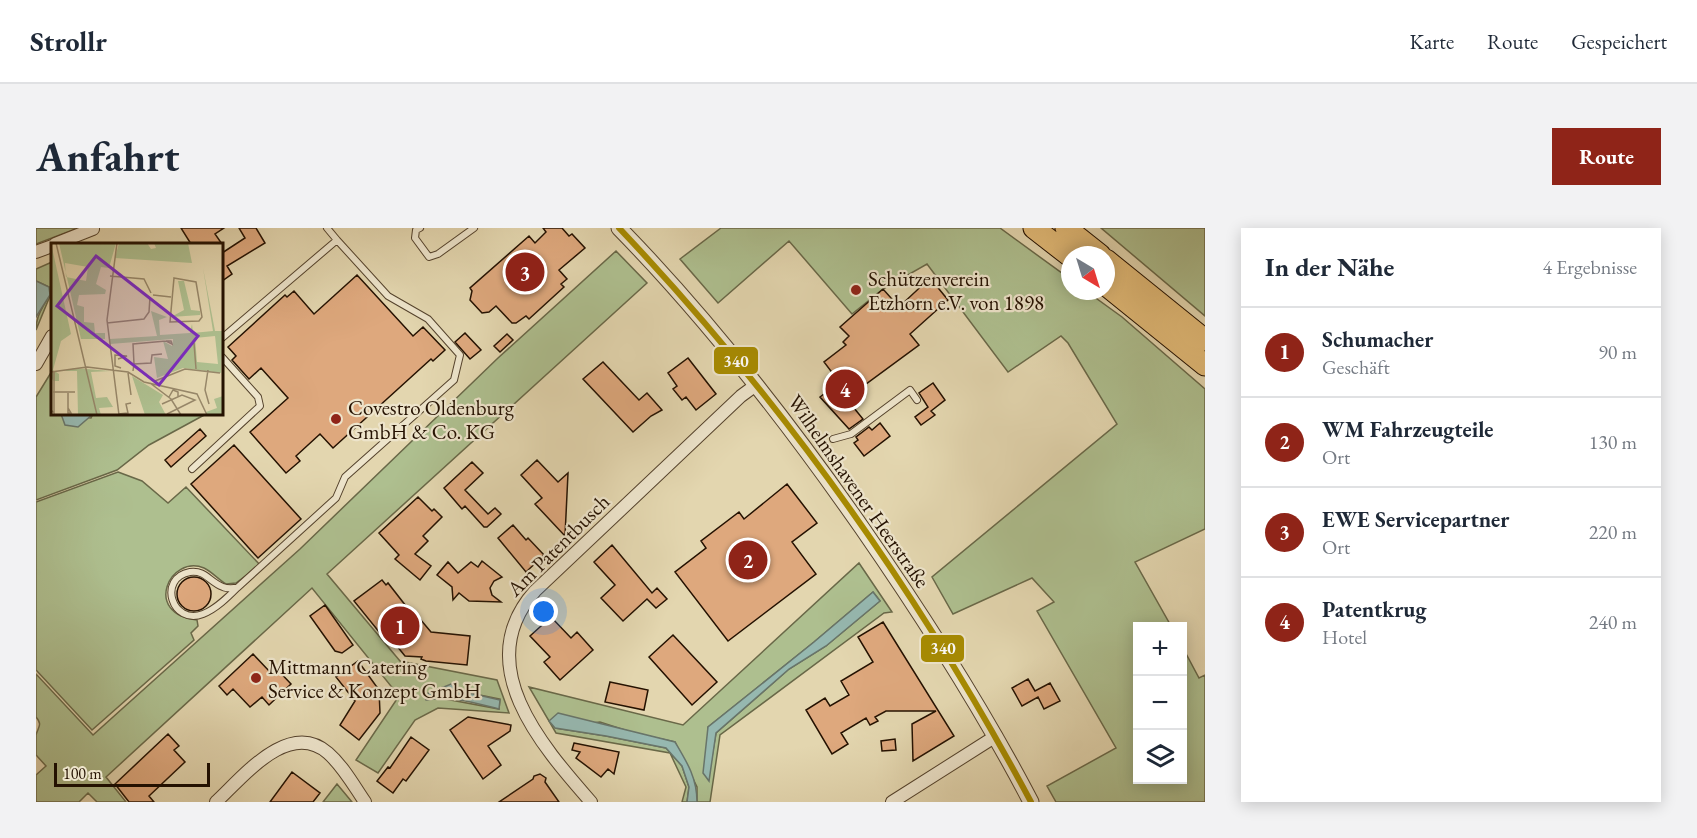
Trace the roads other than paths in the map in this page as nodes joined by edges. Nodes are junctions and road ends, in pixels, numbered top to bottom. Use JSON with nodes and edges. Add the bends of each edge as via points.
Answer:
{"nodes":[{"id":1,"x":93,"y":228,"type":"edge"},
{"id":2,"x":327,"y":228,"type":"edge"},
{"id":3,"x":420,"y":228,"type":"edge"},
{"id":4,"x":474,"y":228,"type":"edge"},
{"id":5,"x":619,"y":228,"type":"edge"},
{"id":6,"x":1034,"y":228,"type":"edge"},
{"id":7,"x":1066,"y":228,"type":"edge"},
{"id":8,"x":337,"y":240,"type":"junction"},
{"id":9,"x":59,"y":243,"type":"edge"},
{"id":10,"x":87,"y":243,"type":"edge"},
{"id":11,"x":51,"y":246,"type":"edge"},
{"id":12,"x":1089,"y":246,"type":"edge"},
{"id":13,"x":1061,"y":249,"type":"edge"},
{"id":14,"x":36,"y":252,"type":"edge"},
{"id":15,"x":1115,"y":267,"type":"edge"},
{"id":16,"x":1115,"y":292,"type":"edge"},
{"id":17,"x":224,"y":336,"type":"edge"},
{"id":18,"x":51,"y":338,"type":"edge"},
{"id":19,"x":1205,"y":340,"type":"edge"},
{"id":20,"x":224,"y":359,"type":"edge"},
{"id":21,"x":36,"y":364,"type":"edge"},
{"id":22,"x":1205,"y":365,"type":"edge"},
{"id":23,"x":756,"y":385,"type":"junction"},
{"id":24,"x":917,"y":400,"type":"dead end"},
{"id":25,"x":833,"y":440,"type":"dead end"},
{"id":26,"x":192,"y":469,"type":"dead end"},
{"id":27,"x":237,"y":588,"type":"junction"},
{"id":28,"x":996,"y":736,"type":"junction"},
{"id":29,"x":566,"y":773,"type":"junction"},
{"id":30,"x":216,"y":802,"type":"edge"},
{"id":31,"x":365,"y":802,"type":"edge"},
{"id":32,"x":580,"y":802,"type":"edge"},
{"id":33,"x":591,"y":802,"type":"edge"},
{"id":34,"x":892,"y":802,"type":"edge"},
{"id":35,"x":1031,"y":802,"type":"edge"}],
"edges":[{"from":1,"to":9,"type":"street"},
{"from":1,"to":10,"type":"street"},
{"from":2,"to":8,"type":"lane"},
{"from":3,"to":4,"type":"lane","via":[[415,238],[429,257]]},
{"from":5,"to":23,"type":"street","name":"Wilhelmshavener Heerstraße"},
{"from":6,"to":13,"type":"highway"},
{"from":7,"to":12,"type":"highway"},
{"from":8,"to":17,"type":"lane"},
{"from":8,"to":27,"type":"lane","via":[[388,296],[428,319],[460,355],[454,380],[345,477],[336,498]]},
{"from":11,"to":14,"type":"street"},
{"from":15,"to":19,"type":"highway"},
{"from":16,"to":22,"type":"highway"},
{"from":18,"to":21,"type":"street"},
{"from":20,"to":26,"type":"lane","via":[[258,397],[260,405]]},
{"from":23,"to":28,"type":"street","name":"Wilhelmshavener Heerstraße","via":[[882,556]]},
{"from":23,"to":29,"type":"street","name":"Am Patentbusch","via":[[535,591],[517,615],[508,645],[510,674],[523,710]]},
{"from":24,"to":25,"type":"lane","via":[[910,390],[851,434]]},
{"from":27,"to":27,"type":"lane","via":[[223,588],[202,572],[191,572],[173,583],[170,596],[182,612],[202,614]]},
{"from":28,"to":34,"type":"street"},
{"from":28,"to":35,"type":"street","name":"Wilhelmshavener Heerstraße"},
{"from":29,"to":32,"type":"street","name":"Am Patentbusch"},
{"from":29,"to":33,"type":"street","name":"Am Patentbusch"},
{"from":30,"to":31,"type":"street","via":[[277,748],[296,742],[308,743],[331,755]]}]}
